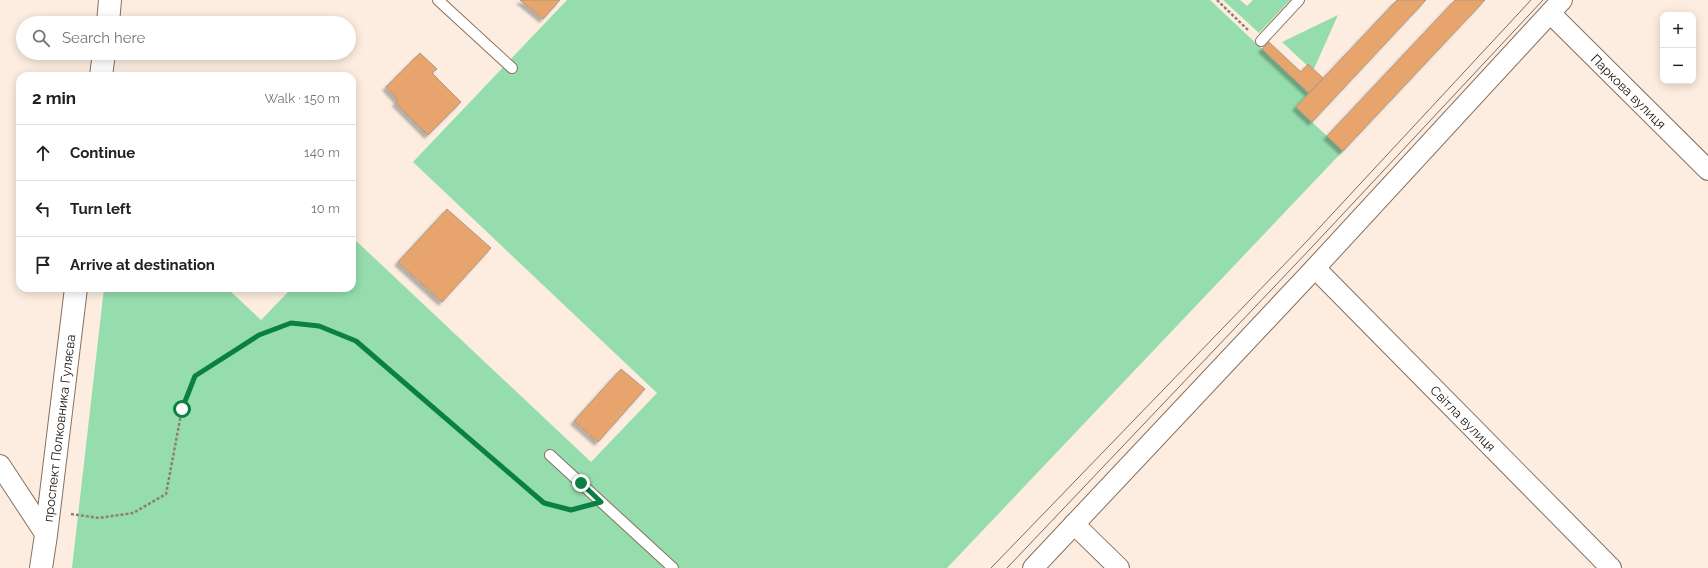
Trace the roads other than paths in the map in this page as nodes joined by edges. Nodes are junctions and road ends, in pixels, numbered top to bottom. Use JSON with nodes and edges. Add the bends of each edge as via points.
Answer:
{"nodes":[{"id":1,"x":110,"y":0,"type":"edge"},
{"id":2,"x":438,"y":0,"type":"edge"},
{"id":3,"x":1299,"y":0,"type":"edge"},
{"id":4,"x":1556,"y":6,"type":"edge"},
{"id":5,"x":109,"y":16,"type":"edge"},
{"id":6,"x":1261,"y":41,"type":"road end"},
{"id":7,"x":103,"y":60,"type":"edge"},
{"id":8,"x":512,"y":68,"type":"dead end"},
{"id":9,"x":102,"y":72,"type":"edge"},
{"id":10,"x":1708,"y":170,"type":"edge"},
{"id":11,"x":1315,"y":268,"type":"junction"},
{"id":12,"x":76,"y":292,"type":"edge"},
{"id":13,"x":550,"y":455,"type":"dead end"},
{"id":14,"x":0,"y":465,"type":"edge"},
{"id":15,"x":1074,"y":524,"type":"junction"},
{"id":16,"x":46,"y":535,"type":"junction"},
{"id":17,"x":41,"y":568,"type":"edge"},
{"id":18,"x":673,"y":568,"type":"edge"},
{"id":19,"x":1033,"y":568,"type":"edge"},
{"id":20,"x":1119,"y":568,"type":"edge"},
{"id":21,"x":1612,"y":568,"type":"edge"}],
"edges":[{"from":1,"to":5,"type":"main road"},
{"from":2,"to":8,"type":"lane"},
{"from":3,"to":6,"type":"lane"},
{"from":4,"to":10,"type":"street","name":"Паркова вулиця"},
{"from":4,"to":11,"type":"street"},
{"from":7,"to":9,"type":"main road"},
{"from":11,"to":15,"type":"street"},
{"from":11,"to":21,"type":"street","name":"Світла вулиця"},
{"from":12,"to":16,"type":"main road","name":"проспект Полковника Гуляєва"},
{"from":13,"to":18,"type":"lane"},
{"from":14,"to":16,"type":"street"},
{"from":15,"to":19,"type":"street"},
{"from":15,"to":20,"type":"street"},
{"from":16,"to":17,"type":"main road","name":"проспект Полковника Гуляєва"}]}
